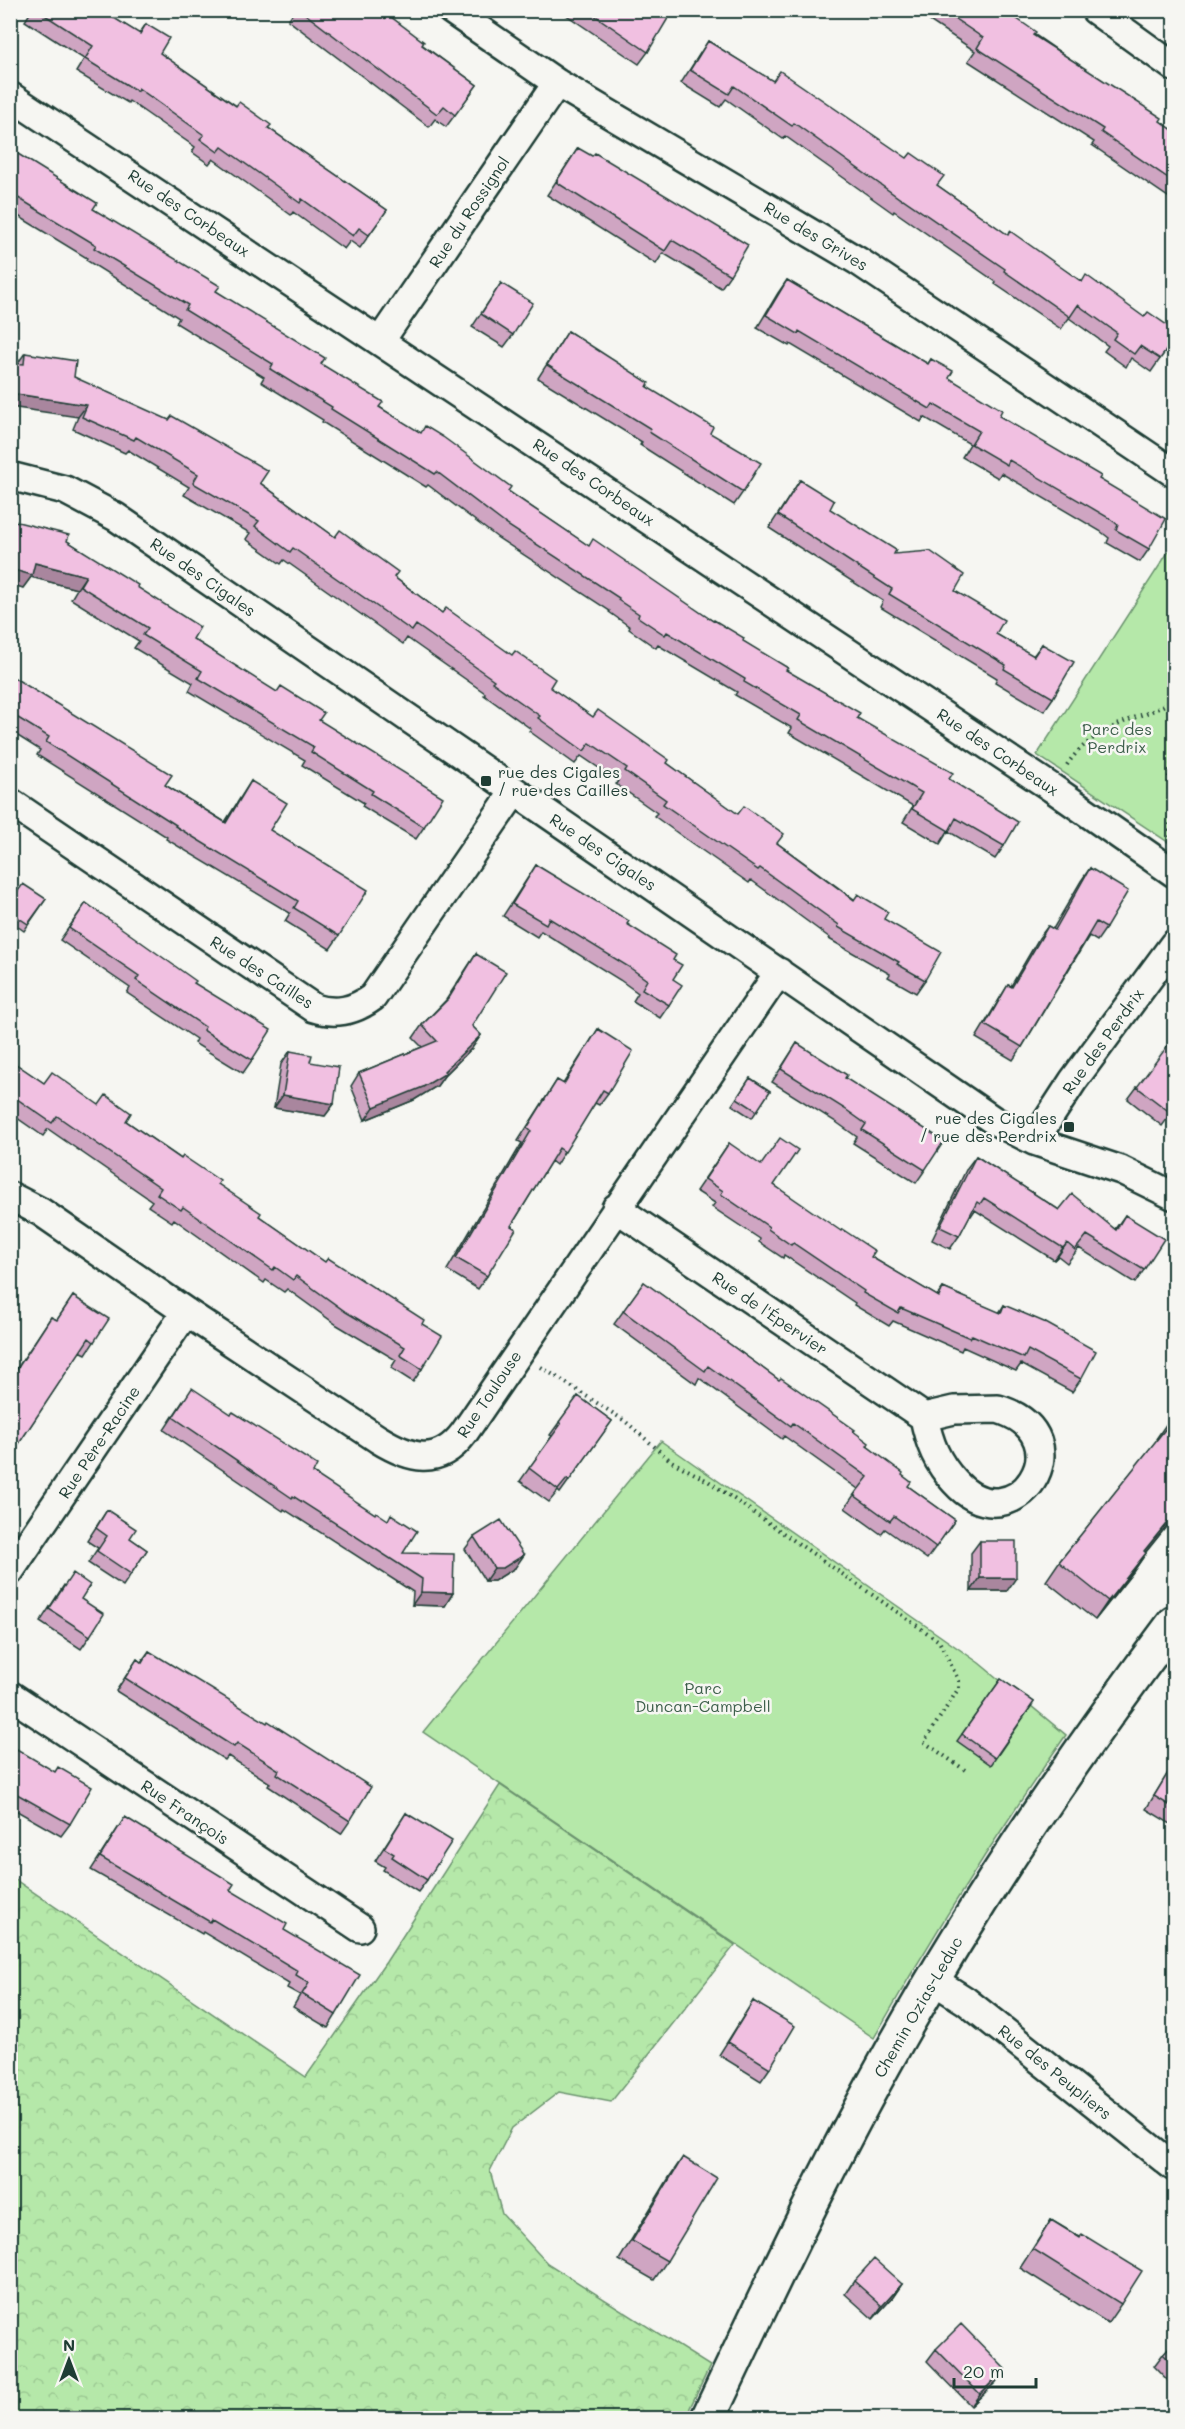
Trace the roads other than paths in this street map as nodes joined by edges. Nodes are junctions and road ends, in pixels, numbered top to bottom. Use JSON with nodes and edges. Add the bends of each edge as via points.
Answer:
{"nodes":[{"id":1,"x":451,"y":10,"type":"edge"},
{"id":2,"x":1095,"y":10,"type":"edge"},
{"id":3,"x":1174,"y":67,"type":"edge"},
{"id":4,"x":557,"y":83,"type":"junction"},
{"id":5,"x":10,"y":96,"type":"edge"},
{"id":6,"x":381,"y":340,"type":"junction"},
{"id":7,"x":1174,"y":473,"type":"edge"},
{"id":8,"x":10,"y":476,"type":"edge"},
{"id":9,"x":514,"y":792,"type":"junction"},
{"id":10,"x":10,"y":802,"type":"edge"},
{"id":11,"x":1168,"y":868,"type":"edge"},
{"id":12,"x":1174,"y":944,"type":"edge"},
{"id":13,"x":779,"y":972,"type":"junction"},
{"id":14,"x":1034,"y":1141,"type":"junction"},
{"id":15,"x":10,"y":1196,"type":"edge"},
{"id":16,"x":1174,"y":1196,"type":"edge"},
{"id":17,"x":616,"y":1208,"type":"junction"},
{"id":18,"x":186,"y":1312,"type":"junction"},
{"id":19,"x":924,"y":1417,"type":"dead end"},
{"id":20,"x":10,"y":1571,"type":"edge"},
{"id":21,"x":1174,"y":1623,"type":"edge"},
{"id":22,"x":10,"y":1695,"type":"edge"},
{"id":23,"x":360,"y":1929,"type":"dead end"},
{"id":24,"x":933,"y":1980,"type":"junction"},
{"id":25,"x":1174,"y":2167,"type":"edge"},
{"id":26,"x":708,"y":2418,"type":"edge"}],
"edges":[{"from":1,"to":4,"type":"street","name":"Rue des Grives"},
{"from":2,"to":3,"type":"street"},
{"from":4,"to":6,"type":"street","name":"Rue du Rossignol"},
{"from":4,"to":7,"type":"street","name":"Rue des Grives","via":[[828,242]]},
{"from":5,"to":6,"type":"street","name":"Rue des Corbeaux"},
{"from":6,"to":11,"type":"street","name":"Rue des Corbeaux"},
{"from":8,"to":9,"type":"street","name":"Rue des Cigales","via":[[65,490],[108,512]]},
{"from":9,"to":10,"type":"street","name":"Rue des Cailles","via":[[373,997],[340,1012],[314,1008],[298,998]]},
{"from":9,"to":13,"type":"street","name":"Rue des Cigales"},
{"from":12,"to":14,"type":"street","name":"Rue des Perdrix"},
{"from":13,"to":14,"type":"street","name":"Rue des Cigales","via":[[993,1120]]},
{"from":13,"to":17,"type":"street","name":"Rue Toulouse"},
{"from":14,"to":16,"type":"street","name":"Rue des Cigales","via":[[1121,1170]]},
{"from":15,"to":18,"type":"street","name":"Rue Toulouse","via":[[41,1212]]},
{"from":17,"to":18,"type":"street","name":"Rue Toulouse","via":[[458,1440],[435,1454],[399,1452]]},
{"from":17,"to":19,"type":"street","name":"Rue de l'Épervier"},
{"from":18,"to":20,"type":"street","name":"Rue Père-Racine"},
{"from":21,"to":24,"type":"street","name":"Chemin Ozias-Leduc","via":[[1061,1778]]},
{"from":22,"to":23,"type":"street","name":"Rue François"},
{"from":24,"to":25,"type":"street","name":"Rue des Peupliers","via":[[974,2008]]},
{"from":24,"to":26,"type":"street","name":"Chemin Ozias-Leduc","via":[[838,2150]]}]}
